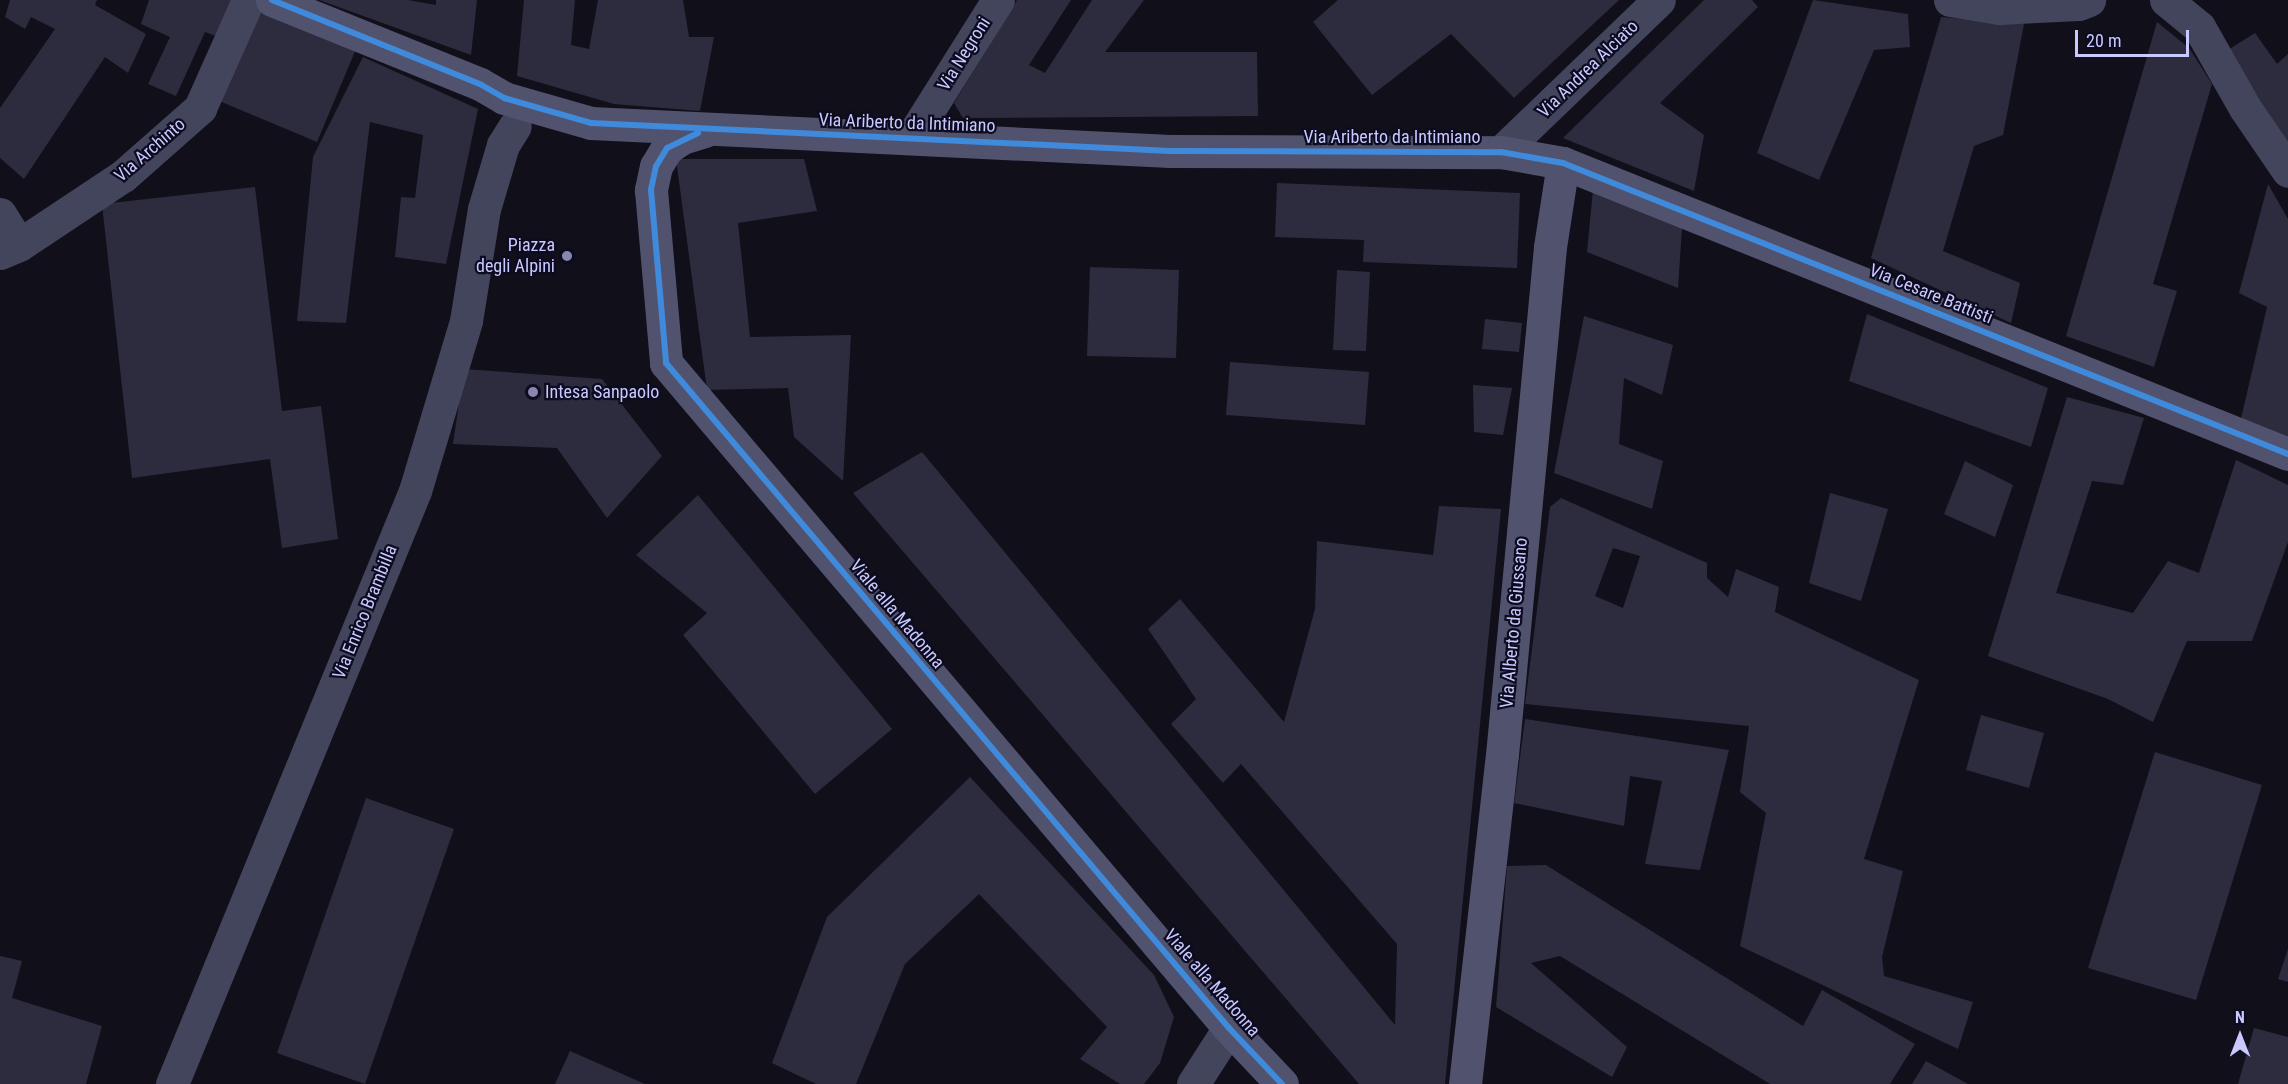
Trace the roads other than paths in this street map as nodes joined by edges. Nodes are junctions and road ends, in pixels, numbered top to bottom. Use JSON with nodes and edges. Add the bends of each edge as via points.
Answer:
{"nodes":[{"id":1,"x":248,"y":0,"type":"edge"},
{"id":2,"x":272,"y":0,"type":"edge"},
{"id":3,"x":998,"y":0,"type":"edge"},
{"id":4,"x":1659,"y":0,"type":"edge"},
{"id":5,"x":1950,"y":0,"type":"edge"},
{"id":6,"x":2089,"y":0,"type":"edge"},
{"id":7,"x":2166,"y":0,"type":"edge"},
{"id":8,"x":598,"y":124,"type":"junction"},
{"id":9,"x":515,"y":126,"type":"dead end"},
{"id":10,"x":710,"y":130,"type":"junction"},
{"id":11,"x":911,"y":138,"type":"junction"},
{"id":12,"x":1509,"y":145,"type":"junction"},
{"id":13,"x":1563,"y":163,"type":"junction"},
{"id":14,"x":2288,"y":171,"type":"edge"},
{"id":15,"x":651,"y":190,"type":"junction"},
{"id":16,"x":0,"y":214,"type":"edge"},
{"id":17,"x":9,"y":249,"type":"edge"},
{"id":18,"x":2288,"y":454,"type":"edge"},
{"id":19,"x":1229,"y":1028,"type":"junction"},
{"id":20,"x":172,"y":1084,"type":"edge"},
{"id":21,"x":1193,"y":1084,"type":"edge"},
{"id":22,"x":1282,"y":1084,"type":"edge"},
{"id":23,"x":1465,"y":1084,"type":"edge"}],
"edges":[{"from":1,"to":17,"type":"street","name":"Via Archinto","via":[[200,108],[123,176]]},
{"from":2,"to":8,"type":"street","name":"Via Ariberto da Intimiano","via":[[480,84],[504,98]]},
{"from":3,"to":11,"type":"street","name":"Via Negroni"},
{"from":4,"to":12,"type":"street","name":"Via Andrea Alciato"},
{"from":5,"to":6,"type":"street","via":[[1999,8],[2079,4]]},
{"from":7,"to":14,"type":"street","via":[[2199,27],[2245,108]]},
{"from":8,"to":10,"type":"street","name":"Via Ariberto da Intimiano"},
{"from":8,"to":15,"type":"street","name":"Viale alla Madonna","via":[[645,159]]},
{"from":9,"to":20,"type":"street","name":"Via Enrico Brambilla","via":[[503,145],[484,208],[466,321],[415,491]]},
{"from":10,"to":11,"type":"street","name":"Via Ariberto da Intimiano"},
{"from":10,"to":15,"type":"street","name":"Viale alla Madonna","via":[[682,138],[667,148],[656,166]]},
{"from":11,"to":12,"type":"street","name":"Via Ariberto da Intimiano","via":[[1170,150]]},
{"from":12,"to":13,"type":"street","name":"Via Ariberto da Intimiano"},
{"from":13,"to":18,"type":"street","name":"Via Cesare Battisti"},
{"from":13,"to":23,"type":"street","name":"Via Alberto da Giussano","via":[[1550,247]]},
{"from":15,"to":19,"type":"street","name":"Viale alla Madonna","via":[[664,351],[672,372]]},
{"from":16,"to":17,"type":"street"},
{"from":19,"to":21,"type":"street"},
{"from":19,"to":22,"type":"street","name":"Viale alla Madonna"}]}
